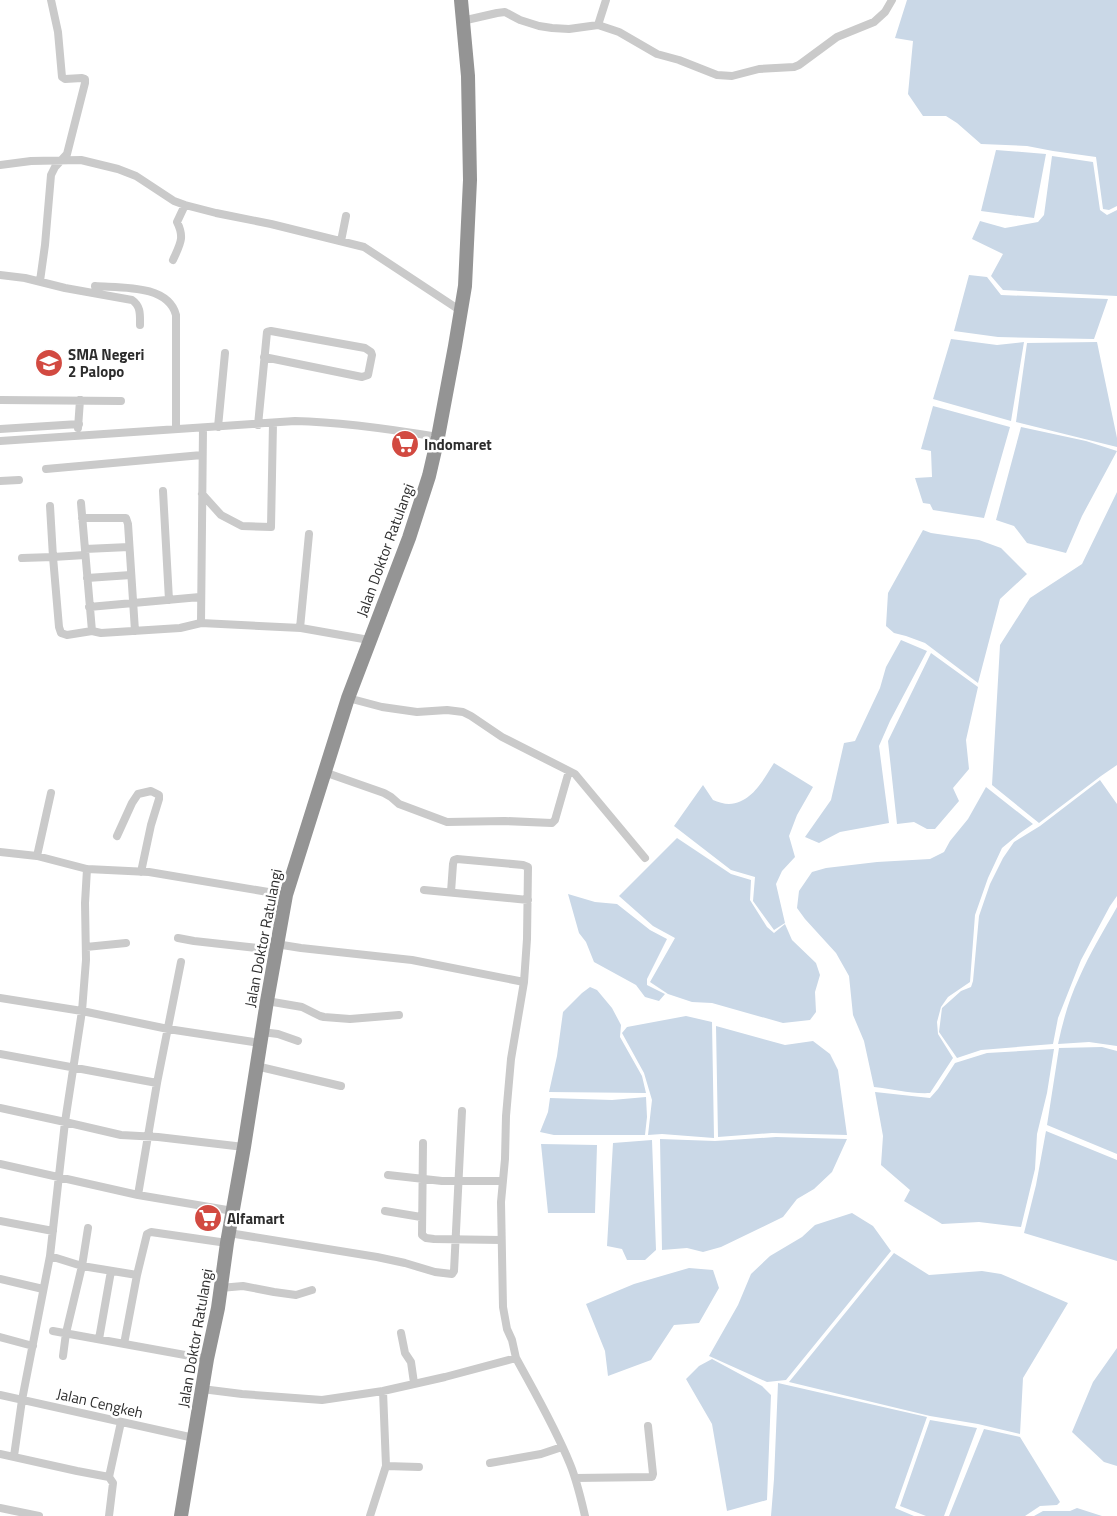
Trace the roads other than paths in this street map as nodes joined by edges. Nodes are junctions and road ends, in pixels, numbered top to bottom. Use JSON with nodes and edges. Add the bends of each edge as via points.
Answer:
{"nodes":[{"id":1,"x":51,"y":0,"type":"edge"},
{"id":2,"x":461,"y":0,"type":"edge"},
{"id":3,"x":606,"y":0,"type":"edge"},
{"id":4,"x":892,"y":0,"type":"edge"},
{"id":5,"x":462,"y":21,"type":"junction"},
{"id":6,"x":598,"y":25,"type":"junction"},
{"id":7,"x":62,"y":160,"type":"junction"},
{"id":8,"x":0,"y":165,"type":"edge"},
{"id":9,"x":185,"y":205,"type":"junction"},
{"id":10,"x":346,"y":216,"type":"dead end"},
{"id":11,"x":341,"y":240,"type":"junction"},
{"id":12,"x":173,"y":260,"type":"dead end"},
{"id":13,"x":0,"y":275,"type":"edge"},
{"id":14,"x":40,"y":281,"type":"junction"},
{"id":15,"x":95,"y":286,"type":"dead end"},
{"id":16,"x":461,"y":312,"type":"junction"},
{"id":17,"x":140,"y":325,"type":"dead end"},
{"id":18,"x":225,"y":353,"type":"dead end"},
{"id":19,"x":264,"y":358,"type":"junction"},
{"id":20,"x":0,"y":400,"type":"edge"},
{"id":21,"x":80,"y":400,"type":"junction"},
{"id":22,"x":121,"y":401,"type":"dead end"},
{"id":23,"x":272,"y":423,"type":"junction"},
{"id":24,"x":79,"y":424,"type":"junction"},
{"id":25,"x":258,"y":425,"type":"junction"},
{"id":26,"x":218,"y":427,"type":"junction"},
{"id":27,"x":176,"y":428,"type":"junction"},
{"id":28,"x":203,"y":428,"type":"junction"},
{"id":29,"x":0,"y":429,"type":"edge"},
{"id":30,"x":78,"y":435,"type":"junction"},
{"id":31,"x":438,"y":437,"type":"junction"},
{"id":32,"x":0,"y":441,"type":"edge"},
{"id":33,"x":202,"y":455,"type":"junction"},
{"id":34,"x":46,"y":469,"type":"dead end"},
{"id":35,"x":19,"y":480,"type":"dead end"},
{"id":36,"x":0,"y":481,"type":"edge"},
{"id":37,"x":163,"y":491,"type":"dead end"},
{"id":38,"x":202,"y":494,"type":"junction"},
{"id":39,"x":81,"y":503,"type":"dead end"},
{"id":40,"x":50,"y":506,"type":"dead end"},
{"id":41,"x":82,"y":518,"type":"junction"},
{"id":42,"x":309,"y":534,"type":"dead end"},
{"id":43,"x":129,"y":546,"type":"junction"},
{"id":44,"x":85,"y":552,"type":"junction"},
{"id":45,"x":53,"y":557,"type":"junction"},
{"id":46,"x":22,"y":558,"type":"dead end"},
{"id":47,"x":131,"y":575,"type":"junction"},
{"id":48,"x":87,"y":578,"type":"junction"},
{"id":49,"x":200,"y":597,"type":"junction"},
{"id":50,"x":169,"y":600,"type":"junction"},
{"id":51,"x":133,"y":603,"type":"junction"},
{"id":52,"x":90,"y":607,"type":"junction"},
{"id":53,"x":200,"y":623,"type":"junction"},
{"id":54,"x":300,"y":628,"type":"junction"},
{"id":55,"x":135,"y":630,"type":"junction"},
{"id":56,"x":92,"y":631,"type":"junction"},
{"id":57,"x":369,"y":640,"type":"junction"},
{"id":58,"x":348,"y":698,"type":"junction"},
{"id":59,"x":569,"y":771,"type":"junction"},
{"id":60,"x":324,"y":772,"type":"junction"},
{"id":61,"x":51,"y":793,"type":"dead end"},
{"id":62,"x":117,"y":836,"type":"dead end"},
{"id":63,"x":0,"y":852,"type":"edge"},
{"id":64,"x":38,"y":856,"type":"junction"},
{"id":65,"x":645,"y":858,"type":"dead end"},
{"id":66,"x":87,"y":868,"type":"junction"},
{"id":67,"x":141,"y":872,"type":"junction"},
{"id":68,"x":424,"y":890,"type":"dead end"},
{"id":69,"x":451,"y":892,"type":"junction"},
{"id":70,"x":286,"y":895,"type":"junction"},
{"id":71,"x":528,"y":900,"type":"junction"},
{"id":72,"x":178,"y":938,"type":"dead end"},
{"id":73,"x":126,"y":943,"type":"dead end"},
{"id":74,"x":86,"y":947,"type":"junction"},
{"id":75,"x":276,"y":947,"type":"junction"},
{"id":76,"x":181,"y":962,"type":"dead end"},
{"id":77,"x":524,"y":982,"type":"junction"},
{"id":78,"x":0,"y":998,"type":"edge"},
{"id":79,"x":267,"y":1001,"type":"junction"},
{"id":80,"x":82,"y":1011,"type":"junction"},
{"id":81,"x":399,"y":1015,"type":"dead end"},
{"id":82,"x":168,"y":1029,"type":"junction"},
{"id":83,"x":261,"y":1038,"type":"junction"},
{"id":84,"x":298,"y":1041,"type":"dead end"},
{"id":85,"x":0,"y":1054,"type":"edge"},
{"id":86,"x":256,"y":1066,"type":"junction"},
{"id":87,"x":74,"y":1067,"type":"junction"},
{"id":88,"x":157,"y":1083,"type":"junction"},
{"id":89,"x":342,"y":1086,"type":"dead end"},
{"id":90,"x":0,"y":1108,"type":"edge"},
{"id":91,"x":462,"y":1111,"type":"dead end"},
{"id":92,"x":65,"y":1122,"type":"junction"},
{"id":93,"x":147,"y":1137,"type":"junction"},
{"id":94,"x":423,"y":1142,"type":"dead end"},
{"id":95,"x":244,"y":1147,"type":"junction"},
{"id":96,"x":0,"y":1164,"type":"edge"},
{"id":97,"x":388,"y":1176,"type":"dead end"},
{"id":98,"x":59,"y":1178,"type":"junction"},
{"id":99,"x":422,"y":1179,"type":"junction"},
{"id":100,"x":459,"y":1181,"type":"junction"},
{"id":101,"x":503,"y":1182,"type":"junction"},
{"id":102,"x":138,"y":1195,"type":"junction"},
{"id":103,"x":233,"y":1211,"type":"junction"},
{"id":104,"x":385,"y":1211,"type":"dead end"},
{"id":105,"x":421,"y":1217,"type":"junction"},
{"id":106,"x":0,"y":1221,"type":"edge"},
{"id":107,"x":88,"y":1228,"type":"dead end"},
{"id":108,"x":53,"y":1232,"type":"junction"},
{"id":109,"x":228,"y":1238,"type":"junction"},
{"id":110,"x":456,"y":1240,"type":"junction"},
{"id":111,"x":502,"y":1240,"type":"junction"},
{"id":112,"x":50,"y":1256,"type":"junction"},
{"id":113,"x":82,"y":1266,"type":"junction"},
{"id":114,"x":111,"y":1271,"type":"junction"},
{"id":115,"x":137,"y":1275,"type":"junction"},
{"id":116,"x":0,"y":1279,"type":"edge"},
{"id":117,"x":220,"y":1288,"type":"junction"},
{"id":118,"x":43,"y":1289,"type":"junction"},
{"id":119,"x":312,"y":1290,"type":"dead end"},
{"id":120,"x":53,"y":1331,"type":"dead end"},
{"id":121,"x":66,"y":1333,"type":"junction"},
{"id":122,"x":401,"y":1333,"type":"dead end"},
{"id":123,"x":0,"y":1338,"type":"edge"},
{"id":124,"x":99,"y":1339,"type":"junction"},
{"id":125,"x":124,"y":1344,"type":"junction"},
{"id":126,"x":33,"y":1346,"type":"junction"},
{"id":127,"x":63,"y":1356,"type":"dead end"},
{"id":128,"x":516,"y":1358,"type":"junction"},
{"id":129,"x":207,"y":1359,"type":"junction"},
{"id":130,"x":414,"y":1383,"type":"junction"},
{"id":131,"x":202,"y":1389,"type":"junction"},
{"id":132,"x":383,"y":1391,"type":"junction"},
{"id":133,"x":0,"y":1395,"type":"edge"},
{"id":134,"x":22,"y":1400,"type":"junction"},
{"id":135,"x":121,"y":1422,"type":"junction"},
{"id":136,"x":648,"y":1426,"type":"dead end"},
{"id":137,"x":194,"y":1438,"type":"junction"},
{"id":138,"x":562,"y":1446,"type":"junction"},
{"id":139,"x":0,"y":1454,"type":"edge"},
{"id":140,"x":14,"y":1456,"type":"junction"},
{"id":141,"x":490,"y":1463,"type":"dead end"},
{"id":142,"x":386,"y":1466,"type":"junction"},
{"id":143,"x":419,"y":1468,"type":"dead end"},
{"id":144,"x":109,"y":1477,"type":"junction"},
{"id":145,"x":575,"y":1478,"type":"junction"},
{"id":146,"x":0,"y":1508,"type":"edge"},
{"id":147,"x":39,"y":1516,"type":"edge"},
{"id":148,"x":109,"y":1516,"type":"edge"},
{"id":149,"x":181,"y":1516,"type":"edge"},
{"id":150,"x":370,"y":1516,"type":"edge"},
{"id":151,"x":585,"y":1516,"type":"edge"}],
"edges":[{"from":1,"to":7,"type":"street","via":[[62,77],[82,78],[86,83],[67,154]]},
{"from":2,"to":5,"type":"highway","name":"Jalan Doktor Ratulangi"},
{"from":3,"to":6,"type":"street"},
{"from":4,"to":6,"type":"street","via":[[874,22],[837,37],[799,66],[758,69],[732,76],[717,75],[658,54],[619,32]]},
{"from":5,"to":6,"type":"street","via":[[505,12],[520,20],[552,28]]},
{"from":5,"to":16,"type":"highway","name":"Jalan Doktor Ratulangi","via":[[470,146]]},
{"from":7,"to":8,"type":"street"},
{"from":7,"to":9,"type":"street","via":[[81,160],[118,169]]},
{"from":7,"to":14,"type":"street","via":[[51,175]]},
{"from":9,"to":11,"type":"street"},
{"from":9,"to":12,"type":"street","via":[[177,222],[181,239]]},
{"from":10,"to":11,"type":"street"},
{"from":11,"to":16,"type":"street","via":[[369,250]]},
{"from":13,"to":14,"type":"street"},
{"from":14,"to":17,"type":"street","via":[[132,300],[140,311]]},
{"from":15,"to":27,"type":"street","via":[[146,290],[160,295],[174,309]]},
{"from":16,"to":31,"type":"highway","name":"Jalan Doktor Ratulangi"},
{"from":18,"to":26,"type":"street"},
{"from":19,"to":19,"type":"street","via":[[266,333],[269,331],[364,348],[372,355],[368,374],[362,377]]},
{"from":19,"to":25,"type":"street"},
{"from":20,"to":21,"type":"street"},
{"from":21,"to":22,"type":"street"},
{"from":21,"to":24,"type":"street"},
{"from":23,"to":25,"type":"street"},
{"from":23,"to":31,"type":"street","via":[[329,422]]},
{"from":23,"to":38,"type":"street","via":[[271,527],[242,526],[221,515]]},
{"from":24,"to":29,"type":"street"},
{"from":24,"to":30,"type":"street"},
{"from":25,"to":26,"type":"street"},
{"from":26,"to":28,"type":"street"},
{"from":27,"to":28,"type":"street"},
{"from":27,"to":30,"type":"street"},
{"from":28,"to":33,"type":"street"},
{"from":30,"to":32,"type":"street"},
{"from":31,"to":57,"type":"highway","name":"Jalan Doktor Ratulangi","via":[[409,538]]},
{"from":33,"to":34,"type":"street"},
{"from":33,"to":38,"type":"street"},
{"from":35,"to":36,"type":"street"},
{"from":37,"to":50,"type":"street"},
{"from":38,"to":49,"type":"street"},
{"from":39,"to":41,"type":"street"},
{"from":40,"to":45,"type":"street"},
{"from":41,"to":43,"type":"street","via":[[126,518]]},
{"from":41,"to":44,"type":"street"},
{"from":42,"to":54,"type":"street"},
{"from":43,"to":44,"type":"street"},
{"from":43,"to":47,"type":"street"},
{"from":44,"to":45,"type":"street"},
{"from":44,"to":48,"type":"street"},
{"from":45,"to":46,"type":"street"},
{"from":45,"to":56,"type":"street","via":[[61,633]]},
{"from":47,"to":48,"type":"street"},
{"from":47,"to":51,"type":"street"},
{"from":48,"to":52,"type":"street"},
{"from":49,"to":50,"type":"street"},
{"from":49,"to":53,"type":"street"},
{"from":50,"to":51,"type":"street"},
{"from":51,"to":52,"type":"street"},
{"from":51,"to":55,"type":"street"},
{"from":52,"to":56,"type":"street"},
{"from":53,"to":54,"type":"street"},
{"from":53,"to":55,"type":"street","via":[[180,628]]},
{"from":54,"to":57,"type":"street"},
{"from":55,"to":56,"type":"street"},
{"from":57,"to":58,"type":"highway","name":"Jalan Doktor Ratulangi"},
{"from":58,"to":59,"type":"street","via":[[417,712],[464,712],[502,737]]},
{"from":58,"to":60,"type":"highway","name":"Jalan Doktor Ratulangi"},
{"from":59,"to":60,"type":"street","via":[[552,823],[447,822],[399,804],[384,793]]},
{"from":59,"to":65,"type":"street","via":[[575,774]]},
{"from":60,"to":70,"type":"highway","name":"Jalan Doktor Ratulangi"},
{"from":61,"to":64,"type":"street"},
{"from":62,"to":67,"type":"street","via":[[138,794],[152,791],[158,795],[160,798],[150,825]]},
{"from":63,"to":64,"type":"street"},
{"from":64,"to":66,"type":"street"},
{"from":66,"to":67,"type":"street"},
{"from":66,"to":74,"type":"street"},
{"from":67,"to":70,"type":"street"},
{"from":68,"to":69,"type":"street"},
{"from":69,"to":71,"type":"street"},
{"from":69,"to":71,"type":"street","via":[[454,860],[526,865]]},
{"from":70,"to":75,"type":"highway","name":"Jalan Doktor Ratulangi"},
{"from":71,"to":77,"type":"street"},
{"from":72,"to":75,"type":"street"},
{"from":73,"to":74,"type":"street"},
{"from":74,"to":80,"type":"street"},
{"from":75,"to":77,"type":"street","via":[[412,960]]},
{"from":75,"to":79,"type":"highway","name":"Jalan Doktor Ratulangi"},
{"from":76,"to":82,"type":"street"},
{"from":77,"to":101,"type":"street","via":[[510,1059]]},
{"from":78,"to":80,"type":"street"},
{"from":79,"to":81,"type":"street","via":[[302,1007],[324,1017],[350,1019]]},
{"from":79,"to":83,"type":"highway","name":"Jalan Doktor Ratulangi"},
{"from":80,"to":82,"type":"street"},
{"from":80,"to":87,"type":"street"},
{"from":82,"to":83,"type":"street"},
{"from":82,"to":88,"type":"street"},
{"from":83,"to":84,"type":"street","via":[[278,1034]]},
{"from":83,"to":86,"type":"highway","name":"Jalan Doktor Ratulangi"},
{"from":85,"to":87,"type":"street"},
{"from":86,"to":89,"type":"street"},
{"from":86,"to":95,"type":"highway","name":"Jalan Doktor Ratulangi"},
{"from":87,"to":88,"type":"street"},
{"from":87,"to":92,"type":"street"},
{"from":88,"to":93,"type":"street"},
{"from":90,"to":92,"type":"street"},
{"from":91,"to":100,"type":"street"},
{"from":92,"to":93,"type":"street","via":[[121,1136]]},
{"from":92,"to":98,"type":"street"},
{"from":93,"to":95,"type":"street"},
{"from":93,"to":102,"type":"street"},
{"from":94,"to":99,"type":"street"},
{"from":95,"to":103,"type":"highway","name":"Jalan Doktor Ratulangi"},
{"from":96,"to":98,"type":"street"},
{"from":97,"to":99,"type":"street"},
{"from":98,"to":102,"type":"street"},
{"from":98,"to":108,"type":"street"},
{"from":99,"to":100,"type":"street"},
{"from":99,"to":105,"type":"street"},
{"from":100,"to":101,"type":"street"},
{"from":100,"to":110,"type":"street"},
{"from":101,"to":111,"type":"street"},
{"from":102,"to":103,"type":"street"},
{"from":103,"to":109,"type":"highway","name":"Jalan Doktor Ratulangi"},
{"from":104,"to":105,"type":"street"},
{"from":105,"to":110,"type":"street","via":[[424,1237]]},
{"from":106,"to":108,"type":"street"},
{"from":107,"to":113,"type":"street"},
{"from":108,"to":112,"type":"street"},
{"from":109,"to":110,"type":"street","via":[[377,1257],[449,1275],[454,1271]]},
{"from":109,"to":115,"type":"street","via":[[149,1232]]},
{"from":109,"to":117,"type":"highway","name":"Jalan Doktor Ratulangi"},
{"from":110,"to":111,"type":"street"},
{"from":111,"to":128,"type":"street","via":[[504,1313]]},
{"from":112,"to":113,"type":"street"},
{"from":112,"to":118,"type":"street"},
{"from":113,"to":114,"type":"street"},
{"from":113,"to":121,"type":"street"},
{"from":114,"to":115,"type":"street"},
{"from":114,"to":124,"type":"street"},
{"from":115,"to":125,"type":"street"},
{"from":116,"to":118,"type":"street"},
{"from":117,"to":119,"type":"street","via":[[243,1286],[296,1294]]},
{"from":117,"to":129,"type":"highway","name":"Jalan Doktor Ratulangi"},
{"from":118,"to":126,"type":"street"},
{"from":120,"to":121,"type":"street"},
{"from":121,"to":124,"type":"street"},
{"from":121,"to":127,"type":"street"},
{"from":122,"to":130,"type":"street"},
{"from":123,"to":126,"type":"street"},
{"from":124,"to":125,"type":"street"},
{"from":125,"to":129,"type":"street"},
{"from":126,"to":134,"type":"street"},
{"from":128,"to":130,"type":"street"},
{"from":128,"to":138,"type":"street"},
{"from":129,"to":131,"type":"highway","name":"Jalan Doktor Ratulangi"},
{"from":130,"to":132,"type":"street"},
{"from":131,"to":132,"type":"street","via":[[322,1400]]},
{"from":131,"to":137,"type":"highway","name":"Jalan Doktor Ratulangi"},
{"from":132,"to":142,"type":"street"},
{"from":133,"to":134,"type":"street","name":"Jalan Cengkeh"},
{"from":134,"to":135,"type":"street","name":"Jalan Cengkeh"},
{"from":134,"to":140,"type":"street"},
{"from":135,"to":137,"type":"street","name":"Jalan Cengkeh"},
{"from":135,"to":144,"type":"street"},
{"from":136,"to":145,"type":"street","via":[[652,1477]]},
{"from":137,"to":149,"type":"highway","name":"Jalan Doktor Ratulangi"},
{"from":138,"to":141,"type":"street","via":[[541,1454]]},
{"from":138,"to":145,"type":"street"},
{"from":139,"to":140,"type":"street"},
{"from":140,"to":144,"type":"street"},
{"from":142,"to":143,"type":"street"},
{"from":142,"to":150,"type":"street"},
{"from":144,"to":148,"type":"street","via":[[113,1483]]},
{"from":145,"to":151,"type":"street"},
{"from":146,"to":147,"type":"street"}]}
